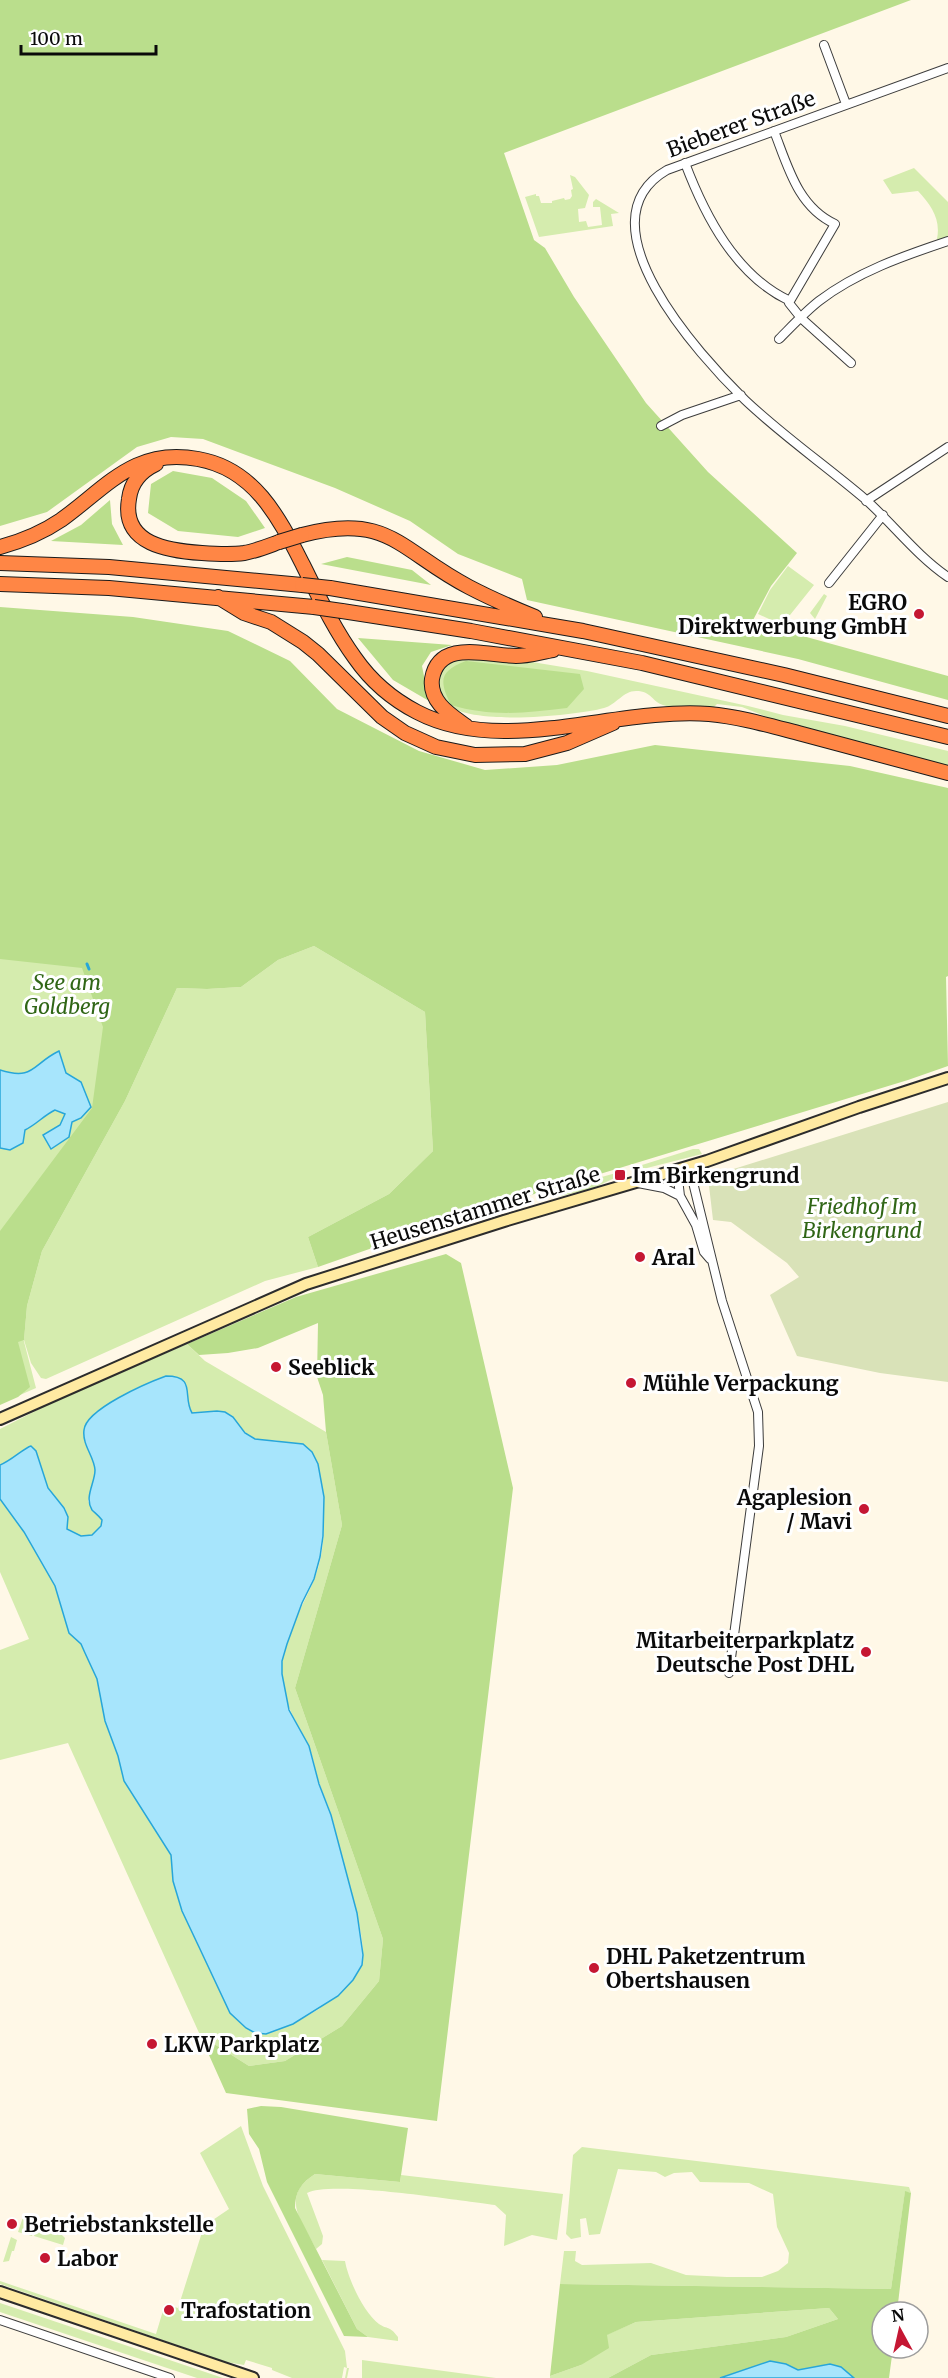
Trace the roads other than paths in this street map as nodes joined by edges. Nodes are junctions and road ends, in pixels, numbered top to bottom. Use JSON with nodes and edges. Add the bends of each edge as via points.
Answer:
{"nodes":[{"id":1,"x":824,"y":45,"type":"dead end"},
{"id":2,"x":948,"y":68,"type":"edge"},
{"id":3,"x":846,"y":104,"type":"junction"},
{"id":4,"x":774,"y":131,"type":"junction"},
{"id":5,"x":685,"y":163,"type":"junction"},
{"id":6,"x":948,"y":241,"type":"edge"},
{"id":7,"x":790,"y":301,"type":"junction"},
{"id":8,"x":801,"y":318,"type":"junction"},
{"id":9,"x":779,"y":339,"type":"dead end"},
{"id":10,"x":850,"y":363,"type":"dead end"},
{"id":11,"x":741,"y":395,"type":"junction"},
{"id":12,"x":661,"y":426,"type":"dead end"},
{"id":13,"x":948,"y":447,"type":"edge"},
{"id":14,"x":196,"y":458,"type":"junction"},
{"id":15,"x":867,"y":501,"type":"junction"},
{"id":16,"x":883,"y":515,"type":"junction"},
{"id":17,"x":0,"y":547,"type":"edge"},
{"id":18,"x":0,"y":563,"type":"edge"},
{"id":19,"x":948,"y":577,"type":"edge"},
{"id":20,"x":829,"y":583,"type":"dead end"},
{"id":21,"x":0,"y":584,"type":"edge"},
{"id":22,"x":218,"y":597,"type":"junction"},
{"id":23,"x":560,"y":627,"type":"junction"},
{"id":24,"x":563,"y":648,"type":"junction"},
{"id":25,"x":632,"y":716,"type":"junction"},
{"id":26,"x":948,"y":716,"type":"edge"},
{"id":27,"x":473,"y":730,"type":"junction"},
{"id":28,"x":948,"y":736,"type":"edge"},
{"id":29,"x":948,"y":773,"type":"edge"},
{"id":30,"x":948,"y":1078,"type":"edge"},
{"id":31,"x":689,"y":1166,"type":"junction"},
{"id":32,"x":677,"y":1170,"type":"junction"},
{"id":33,"x":638,"y":1183,"type":"junction"},
{"id":34,"x":680,"y":1196,"type":"junction"},
{"id":35,"x":711,"y":1261,"type":"junction"},
{"id":36,"x":0,"y":1419,"type":"edge"},
{"id":37,"x":729,"y":1672,"type":"dead end"},
{"id":38,"x":0,"y":2292,"type":"edge"},
{"id":39,"x":0,"y":2320,"type":"edge"},
{"id":40,"x":170,"y":2378,"type":"edge"},
{"id":41,"x":253,"y":2378,"type":"edge"}],
"edges":[{"from":1,"to":3,"type":"street","name":"Bieberer Straße"},
{"from":2,"to":3,"type":"street","name":"Bieberer Straße"},
{"from":3,"to":4,"type":"street","name":"Bieberer Straße"},
{"from":4,"to":5,"type":"street","name":"Bieberer Straße"},
{"from":4,"to":7,"type":"street","via":[[800,193],[816,213],[836,224]]},
{"from":5,"to":7,"type":"street","via":[[704,208],[730,248],[762,283]]},
{"from":5,"to":11,"type":"street","name":"Bieberer Straße","via":[[656,177],[644,191],[634,222],[637,247],[648,275],[687,333]]},
{"from":6,"to":8,"type":"street","via":[[857,278],[818,302]]},
{"from":7,"to":8,"type":"street"},
{"from":8,"to":9,"type":"street"},
{"from":8,"to":10,"type":"street"},
{"from":11,"to":12,"type":"street"},
{"from":11,"to":15,"type":"street","name":"Bieberer Straße"},
{"from":13,"to":15,"type":"street"},
{"from":14,"to":17,"type":"highway","via":[[168,457],[141,463],[115,476],[47,528]]},
{"from":14,"to":23,"type":"highway","bridge":true,"via":[[156,464],[135,480],[128,504],[131,521],[152,544],[172,551],[224,554],[252,551],[323,530],[348,527],[384,534],[469,587]]},
{"from":14,"to":27,"type":"highway","via":[[230,470],[261,494],[335,627],[372,679],[421,714]]},
{"from":15,"to":16,"type":"street","name":"Bieberer Straße"},
{"from":16,"to":19,"type":"street","name":"Bieberer Straße"},
{"from":16,"to":20,"type":"street"},
{"from":18,"to":23,"type":"highway","bridge":true,"via":[[109,567],[330,588]]},
{"from":21,"to":22,"type":"highway"},
{"from":22,"to":24,"type":"highway","bridge":true,"via":[[342,610]]},
{"from":22,"to":25,"type":"highway","via":[[303,642],[382,717],[436,747],[483,756],[525,754]]},
{"from":23,"to":26,"type":"highway","via":[[784,675]]},
{"from":24,"to":27,"type":"highway","via":[[518,656],[458,652],[440,662],[432,678],[434,696],[447,712]]},
{"from":24,"to":28,"type":"highway"},
{"from":25,"to":27,"type":"highway","via":[[513,732]]},
{"from":25,"to":29,"type":"highway","via":[[680,713],[740,719]]},
{"from":30,"to":31,"type":"main road","name":"Heusenstammer Straße"},
{"from":31,"to":32,"type":"main road","name":"Heusenstammer Straße"},
{"from":31,"to":35,"type":"street"},
{"from":32,"to":33,"type":"main road","name":"Heusenstammer Straße"},
{"from":32,"to":34,"type":"street"},
{"from":33,"to":34,"type":"street"},
{"from":33,"to":36,"type":"main road","name":"Heusenstammer Straße","via":[[306,1284]]},
{"from":34,"to":35,"type":"street"},
{"from":35,"to":37,"type":"street","via":[[758,1412],[759,1446]]},
{"from":38,"to":41,"type":"main road"},
{"from":39,"to":40,"type":"street"}]}
